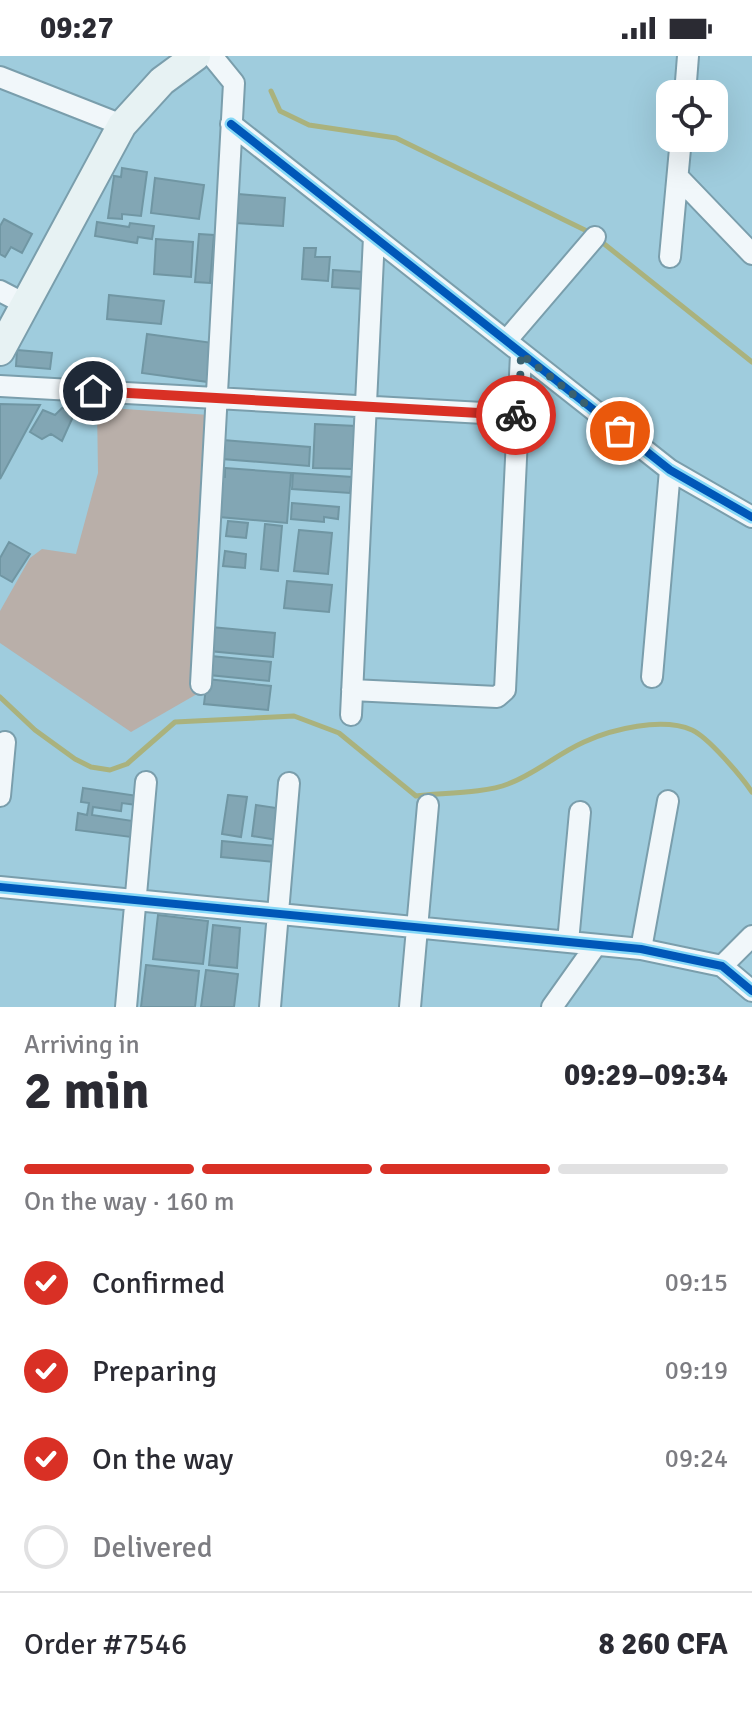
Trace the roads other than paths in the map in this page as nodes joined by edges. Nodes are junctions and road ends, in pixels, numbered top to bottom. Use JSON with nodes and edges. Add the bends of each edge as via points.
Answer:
{"nodes":[{"id":1,"x":196,"y":56,"type":"edge"},
{"id":2,"x":212,"y":56,"type":"edge"},
{"id":3,"x":688,"y":56,"type":"edge"},
{"id":4,"x":686,"y":80,"type":"edge"},
{"id":5,"x":3,"y":85,"type":"edge"},
{"id":6,"x":231,"y":124,"type":"junction"},
{"id":7,"x":122,"y":125,"type":"junction"},
{"id":8,"x":680,"y":152,"type":"edge"},
{"id":9,"x":678,"y":177,"type":"junction"},
{"id":10,"x":374,"y":237,"type":"junction"},
{"id":11,"x":595,"y":237,"type":"dead end"},
{"id":12,"x":752,"y":254,"type":"edge"},
{"id":13,"x":670,"y":257,"type":"dead end"},
{"id":14,"x":12,"y":298,"type":"edge"},
{"id":15,"x":514,"y":347,"type":"junction"},
{"id":16,"x":0,"y":351,"type":"edge"},
{"id":17,"x":0,"y":386,"type":"edge"},
{"id":18,"x":216,"y":398,"type":"junction"},
{"id":19,"x":366,"y":406,"type":"junction"},
{"id":20,"x":519,"y":415,"type":"junction"},
{"id":21,"x":670,"y":470,"type":"junction"},
{"id":22,"x":752,"y":517,"type":"edge"},
{"id":23,"x":652,"y":677,"type":"dead end"},
{"id":24,"x":201,"y":684,"type":"dead end"},
{"id":25,"x":352,"y":690,"type":"junction"},
{"id":26,"x":351,"y":715,"type":"dead end"},
{"id":27,"x":5,"y":742,"type":"dead end"},
{"id":28,"x":146,"y":782,"type":"dead end"},
{"id":29,"x":289,"y":783,"type":"dead end"},
{"id":30,"x":0,"y":796,"type":"edge"},
{"id":31,"x":668,"y":801,"type":"dead end"},
{"id":32,"x":428,"y":805,"type":"dead end"},
{"id":33,"x":580,"y":812,"type":"dead end"},
{"id":34,"x":0,"y":887,"type":"edge"},
{"id":35,"x":136,"y":900,"type":"junction"},
{"id":36,"x":278,"y":914,"type":"junction"},
{"id":37,"x":417,"y":927,"type":"junction"},
{"id":38,"x":752,"y":936,"type":"edge"},
{"id":39,"x":568,"y":942,"type":"junction"},
{"id":40,"x":596,"y":945,"type":"junction"},
{"id":41,"x":641,"y":949,"type":"junction"},
{"id":42,"x":722,"y":966,"type":"junction"},
{"id":43,"x":752,"y":991,"type":"edge"},
{"id":44,"x":126,"y":1007,"type":"edge"},
{"id":45,"x":270,"y":1007,"type":"edge"},
{"id":46,"x":410,"y":1007,"type":"edge"},
{"id":47,"x":552,"y":1007,"type":"edge"}],
"edges":[{"from":1,"to":7,"type":"street","via":[[162,81]]},
{"from":2,"to":6,"type":"street","via":[[234,83]]},
{"from":3,"to":4,"type":"street"},
{"from":5,"to":7,"type":"street"},
{"from":6,"to":10,"type":"street"},
{"from":6,"to":18,"type":"street"},
{"from":7,"to":14,"type":"street"},
{"from":8,"to":9,"type":"street"},
{"from":9,"to":12,"type":"street"},
{"from":9,"to":13,"type":"street"},
{"from":10,"to":15,"type":"street"},
{"from":10,"to":19,"type":"street"},
{"from":11,"to":15,"type":"street"},
{"from":14,"to":16,"type":"street"},
{"from":15,"to":20,"type":"street"},
{"from":15,"to":21,"type":"street"},
{"from":17,"to":18,"type":"street"},
{"from":18,"to":19,"type":"street"},
{"from":18,"to":24,"type":"street"},
{"from":19,"to":20,"type":"street"},
{"from":19,"to":25,"type":"street"},
{"from":20,"to":25,"type":"street","via":[[505,690],[497,697]]},
{"from":21,"to":22,"type":"street"},
{"from":21,"to":23,"type":"street"},
{"from":25,"to":26,"type":"street"},
{"from":27,"to":30,"type":"street"},
{"from":28,"to":35,"type":"street"},
{"from":29,"to":36,"type":"street"},
{"from":31,"to":41,"type":"street"},
{"from":32,"to":37,"type":"street"},
{"from":33,"to":39,"type":"street"},
{"from":34,"to":35,"type":"street"},
{"from":35,"to":36,"type":"street"},
{"from":35,"to":44,"type":"street"},
{"from":36,"to":37,"type":"street"},
{"from":36,"to":45,"type":"street"},
{"from":37,"to":39,"type":"street"},
{"from":37,"to":46,"type":"street"},
{"from":38,"to":42,"type":"street"},
{"from":39,"to":40,"type":"street"},
{"from":40,"to":41,"type":"street"},
{"from":40,"to":47,"type":"street"},
{"from":41,"to":42,"type":"street"},
{"from":42,"to":43,"type":"street"}]}
